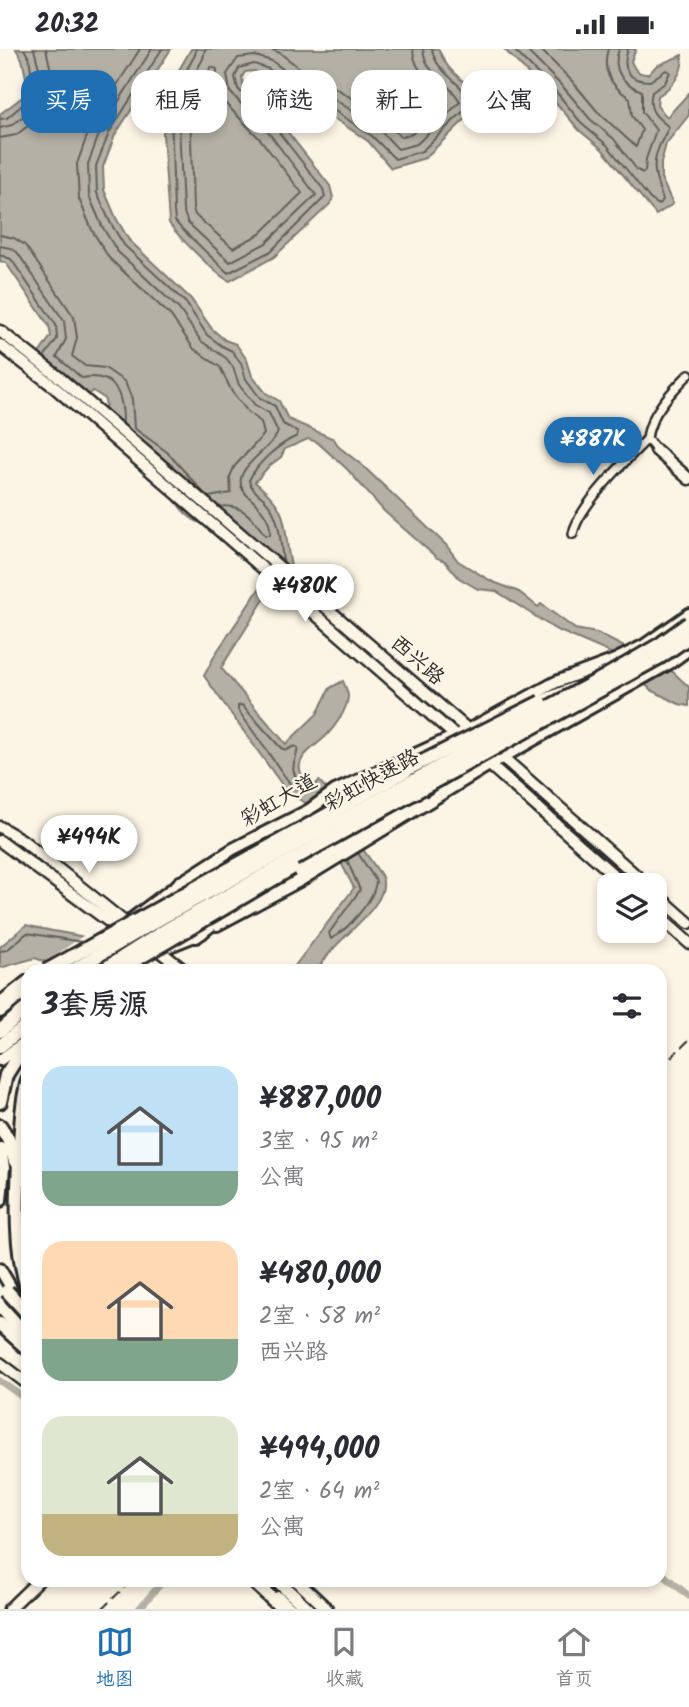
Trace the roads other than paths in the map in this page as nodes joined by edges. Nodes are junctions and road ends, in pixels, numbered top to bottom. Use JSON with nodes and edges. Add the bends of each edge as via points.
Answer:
{"nodes":[{"id":1,"x":0,"y":331,"type":"edge"},
{"id":2,"x":0,"y":345,"type":"edge"},
{"id":3,"x":689,"y":374,"type":"edge"},
{"id":4,"x":647,"y":439,"type":"junction"},
{"id":5,"x":656,"y":450,"type":"joint"},
{"id":6,"x":689,"y":479,"type":"edge"},
{"id":7,"x":573,"y":534,"type":"dead end"},
{"id":8,"x":689,"y":614,"type":"edge"},
{"id":9,"x":689,"y":623,"type":"edge"},
{"id":10,"x":689,"y":637,"type":"edge"},
{"id":11,"x":689,"y":649,"type":"edge"},
{"id":12,"x":612,"y":678,"type":"junction"},
{"id":13,"x":468,"y":730,"type":"junction"},
{"id":14,"x":503,"y":757,"type":"junction"},
{"id":15,"x":489,"y":765,"type":"junction"},
{"id":16,"x":406,"y":771,"type":"junction"},
{"id":17,"x":420,"y":797,"type":"junction"},
{"id":18,"x":0,"y":827,"type":"edge"},
{"id":19,"x":0,"y":841,"type":"edge"},
{"id":20,"x":611,"y":873,"type":"edge"},
{"id":21,"x":634,"y":873,"type":"edge"},
{"id":22,"x":180,"y":883,"type":"junction"},
{"id":23,"x":667,"y":904,"type":"edge"},
{"id":24,"x":689,"y":923,"type":"edge"},
{"id":25,"x":667,"y":924,"type":"edge"},
{"id":26,"x":121,"y":926,"type":"junction"},
{"id":27,"x":196,"y":936,"type":"junction"},
{"id":28,"x":689,"y":943,"type":"edge"},
{"id":29,"x":153,"y":954,"type":"junction"},
{"id":30,"x":59,"y":964,"type":"edge"},
{"id":31,"x":63,"y":964,"type":"edge"},
{"id":32,"x":84,"y":964,"type":"edge"},
{"id":33,"x":112,"y":964,"type":"edge"},
{"id":34,"x":129,"y":964,"type":"edge"},
{"id":35,"x":138,"y":964,"type":"edge"},
{"id":36,"x":172,"y":964,"type":"edge"},
{"id":37,"x":21,"y":986,"type":"edge"},
{"id":38,"x":21,"y":987,"type":"edge"},
{"id":39,"x":21,"y":995,"type":"edge"},
{"id":40,"x":0,"y":998,"type":"edge"},
{"id":41,"x":0,"y":1003,"type":"edge"},
{"id":42,"x":0,"y":1011,"type":"edge"},
{"id":43,"x":21,"y":1013,"type":"edge"},
{"id":44,"x":21,"y":1030,"type":"edge"},
{"id":45,"x":0,"y":1031,"type":"edge"},
{"id":46,"x":21,"y":1045,"type":"edge"},
{"id":47,"x":0,"y":1047,"type":"edge"},
{"id":48,"x":21,"y":1051,"type":"edge"},
{"id":49,"x":0,"y":1060,"type":"edge"},
{"id":50,"x":0,"y":1102,"type":"edge"},
{"id":51,"x":0,"y":1126,"type":"edge"},
{"id":52,"x":21,"y":1132,"type":"edge"},
{"id":53,"x":0,"y":1149,"type":"edge"},
{"id":54,"x":18,"y":1179,"type":"junction"},
{"id":55,"x":0,"y":1200,"type":"edge"},
{"id":56,"x":21,"y":1257,"type":"edge"},
{"id":57,"x":0,"y":1269,"type":"edge"},
{"id":58,"x":0,"y":1284,"type":"edge"},
{"id":59,"x":0,"y":1292,"type":"edge"},
{"id":60,"x":0,"y":1305,"type":"edge"},
{"id":61,"x":15,"y":1305,"type":"junction"},
{"id":62,"x":21,"y":1308,"type":"edge"},
{"id":63,"x":21,"y":1310,"type":"edge"},
{"id":64,"x":0,"y":1322,"type":"edge"},
{"id":65,"x":21,"y":1330,"type":"edge"},
{"id":66,"x":21,"y":1338,"type":"edge"},
{"id":67,"x":21,"y":1342,"type":"edge"},
{"id":68,"x":21,"y":1347,"type":"edge"},
{"id":69,"x":0,"y":1363,"type":"edge"},
{"id":70,"x":21,"y":1379,"type":"edge"},
{"id":71,"x":32,"y":1587,"type":"edge"},
{"id":72,"x":260,"y":1587,"type":"edge"},
{"id":73,"x":268,"y":1587,"type":"edge"},
{"id":74,"x":284,"y":1587,"type":"edge"},
{"id":75,"x":303,"y":1587,"type":"edge"},
{"id":76,"x":9,"y":1609,"type":"edge"},
{"id":77,"x":284,"y":1609,"type":"edge"},
{"id":78,"x":291,"y":1609,"type":"edge"},
{"id":79,"x":308,"y":1609,"type":"edge"},
{"id":80,"x":327,"y":1609,"type":"edge"}],
"edges":[{"from":1,"to":13,"type":"main road","name":"西兴路"},
{"from":2,"to":15,"type":"main road","name":"西兴路"},
{"from":3,"to":4,"type":"street","via":[[648,426]]},
{"from":4,"to":5,"type":"street"},
{"from":4,"to":7,"type":"street","via":[[591,501],[575,522]]},
{"from":5,"to":6,"type":"main road"},
{"from":8,"to":13,"type":"main road","name":"彩虹大道","via":[[643,646],[556,682]]},
{"from":9,"to":12,"type":"highway","name":"彩虹快速路","bridge":true},
{"from":10,"to":12,"type":"highway","name":"彩虹快速路","bridge":true,"via":[[660,657]]},
{"from":11,"to":14,"type":"main road"},
{"from":12,"to":16,"type":"highway","bridge":true,"via":[[541,702]]},
{"from":12,"to":17,"type":"highway","bridge":true,"via":[[552,725]]},
{"from":12,"to":32,"type":"highway","name":"彩虹快速路","bridge":true,"via":[[161,918]]},
{"from":12,"to":33,"type":"highway","name":"彩虹快速路","bridge":true},
{"from":13,"to":14,"type":"main road","name":"西兴路"},
{"from":13,"to":22,"type":"main road","name":"彩虹大道","via":[[335,791]]},
{"from":14,"to":15,"type":"main road"},
{"from":14,"to":21,"type":"main road","name":"西兴路"},
{"from":15,"to":20,"type":"main road","name":"西兴路"},
{"from":15,"to":27,"type":"main road","via":[[333,861]]},
{"from":16,"to":22,"type":"highway","bridge":true,"via":[[349,795],[202,876]]},
{"from":16,"to":30,"type":"highway","bridge":true},
{"from":17,"to":27,"type":"highway","via":[[394,818],[213,920]]},
{"from":17,"to":34,"type":"highway","bridge":true},
{"from":18,"to":26,"type":"main road","via":[[22,840]]},
{"from":19,"to":26,"type":"main road"},
{"from":22,"to":26,"type":"main road","name":"彩虹大道"},
{"from":23,"to":24,"type":"main road"},
{"from":25,"to":28,"type":"main road"},
{"from":26,"to":29,"type":"main road"},
{"from":26,"to":31,"type":"main road","name":"彩虹大道","bridge":true},
{"from":27,"to":29,"type":"main road"},
{"from":29,"to":35,"type":"main road","bridge":true},
{"from":29,"to":36,"type":"main road"},
{"from":37,"to":40,"type":"highway"},
{"from":38,"to":41,"type":"highway"},
{"from":39,"to":42,"type":"main road"},
{"from":43,"to":45,"type":"highway"},
{"from":44,"to":47,"type":"highway"},
{"from":46,"to":49,"type":"main road"},
{"from":48,"to":50,"type":"highway","via":[[6,1075]]},
{"from":51,"to":54,"type":"highway","via":[[12,1150]]},
{"from":52,"to":54,"type":"highway"},
{"from":53,"to":55,"type":"highway"},
{"from":54,"to":56,"type":"highway"},
{"from":57,"to":61,"type":"main road"},
{"from":58,"to":62,"type":"highway","bridge":true},
{"from":59,"to":61,"type":"main road"},
{"from":60,"to":65,"type":"highway","bridge":true},
{"from":61,"to":63,"type":"main road"},
{"from":61,"to":64,"type":"main road"},
{"from":64,"to":66,"type":"main road"},
{"from":64,"to":67,"type":"highway","bridge":true},
{"from":64,"to":68,"type":"main road"},
{"from":69,"to":70,"type":"main road"},
{"from":71,"to":76,"type":"main road"},
{"from":72,"to":77,"type":"highway"},
{"from":73,"to":78,"type":"main road"},
{"from":74,"to":79,"type":"highway"},
{"from":75,"to":80,"type":"main road"}]}
